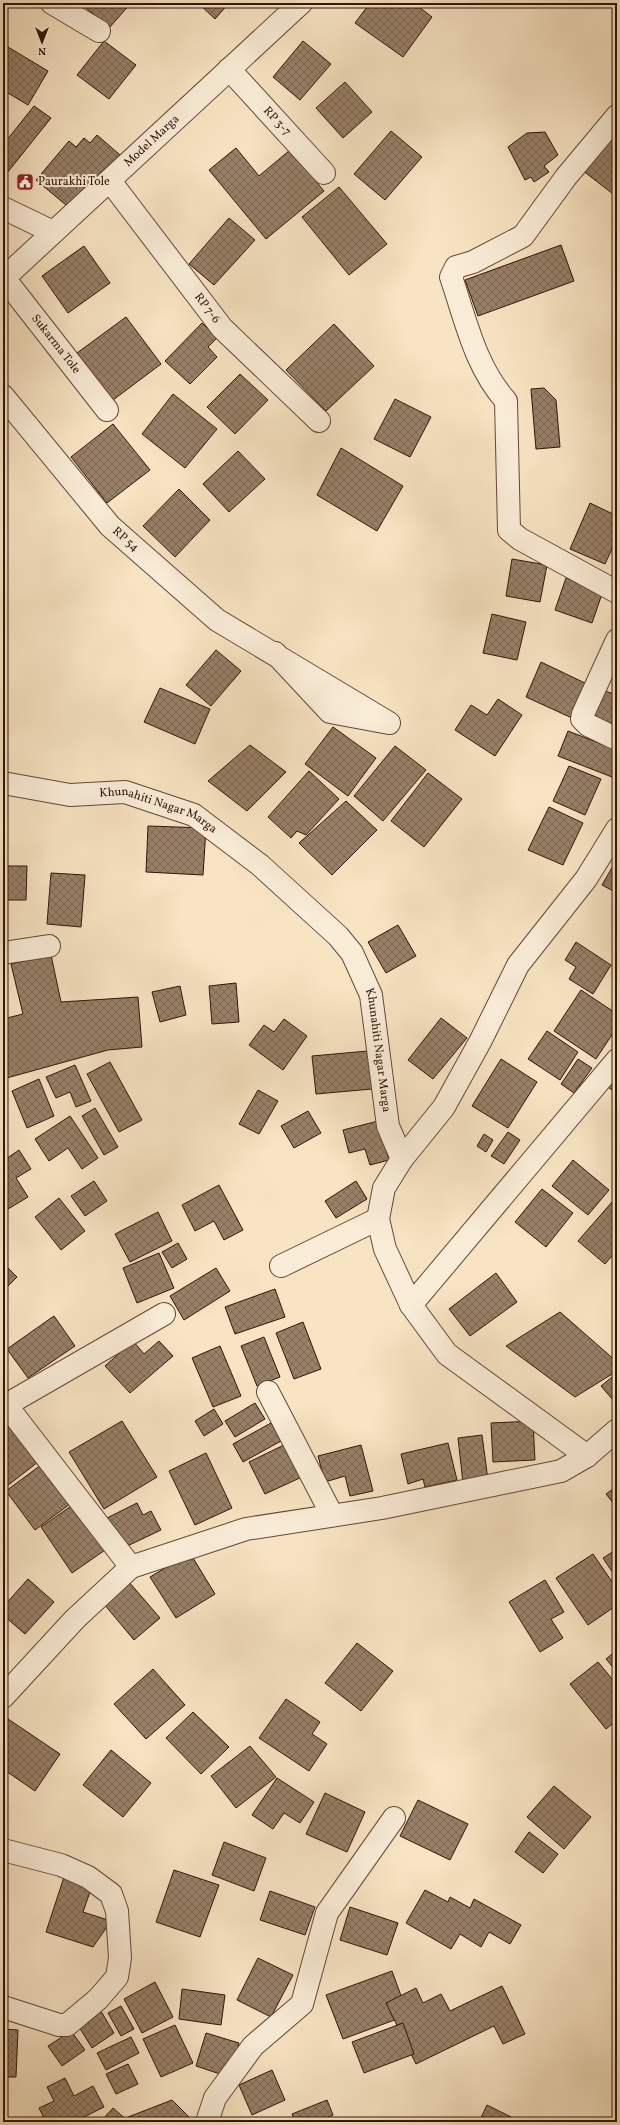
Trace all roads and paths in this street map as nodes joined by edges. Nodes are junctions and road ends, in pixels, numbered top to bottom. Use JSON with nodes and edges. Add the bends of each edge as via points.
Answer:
{"nodes":[{"id":1,"x":52,"y":3,"type":"edge"},
{"id":2,"x":301,"y":3,"type":"edge"},
{"id":3,"x":99,"y":31,"type":"dead end"},
{"id":4,"x":230,"y":69,"type":"junction"},
{"id":5,"x":617,"y":116,"type":"edge"},
{"id":6,"x":324,"y":173,"type":"dead end"},
{"id":7,"x":110,"y":181,"type":"junction"},
{"id":8,"x":3,"y":208,"type":"edge"},
{"id":9,"x":53,"y":232,"type":"junction"},
{"id":10,"x":3,"y":278,"type":"edge"},
{"id":11,"x":3,"y":396,"type":"edge"},
{"id":12,"x":107,"y":410,"type":"dead end"},
{"id":13,"x":319,"y":421,"type":"dead end"},
{"id":14,"x":617,"y":592,"type":"edge"},
{"id":15,"x":617,"y":640,"type":"edge"},
{"id":16,"x":275,"y":653,"type":"dead end"},
{"id":17,"x":617,"y":739,"type":"edge"},
{"id":18,"x":3,"y":783,"type":"edge"},
{"id":19,"x":617,"y":829,"type":"edge"},
{"id":20,"x":49,"y":946,"type":"dead end"},
{"id":21,"x":3,"y":953,"type":"edge"},
{"id":22,"x":617,"y":1060,"type":"edge"},
{"id":23,"x":402,"y":1159,"type":"junction"},
{"id":24,"x":378,"y":1219,"type":"junction"},
{"id":25,"x":281,"y":1266,"type":"dead end"},
{"id":26,"x":411,"y":1305,"type":"junction"},
{"id":27,"x":164,"y":1314,"type":"dead end"},
{"id":28,"x":268,"y":1392,"type":"dead end"},
{"id":29,"x":5,"y":1403,"type":"edge"},
{"id":30,"x":617,"y":1430,"type":"edge"},
{"id":31,"x":587,"y":1456,"type":"junction"},
{"id":32,"x":332,"y":1515,"type":"junction"},
{"id":33,"x":131,"y":1567,"type":"junction"},
{"id":34,"x":3,"y":1697,"type":"edge"},
{"id":35,"x":394,"y":1818,"type":"dead end"},
{"id":36,"x":3,"y":1850,"type":"edge"},
{"id":37,"x":3,"y":2007,"type":"edge"},
{"id":38,"x":207,"y":2122,"type":"edge"}],
"edges":[{"from":1,"to":3,"type":"street"},
{"from":2,"to":4,"type":"street","name":"Model Marga"},
{"from":4,"to":6,"type":"street","name":"RP 3-7"},
{"from":4,"to":7,"type":"street","name":"Model Marga"},
{"from":5,"to":14,"type":"street","via":[[566,177],[523,236],[473,262],[456,267],[451,278],[481,367],[506,401],[509,530],[520,539]]},
{"from":7,"to":9,"type":"street","name":"Model Marga"},
{"from":7,"to":13,"type":"street","name":"RP 7-6","via":[[222,328]]},
{"from":8,"to":9,"type":"street"},
{"from":9,"to":10,"type":"street","name":"Model Marga"},
{"from":10,"to":12,"type":"street","name":"Sukarma Tole"},
{"from":11,"to":16,"type":"street","name":"RP 54","via":[[110,526],[217,620]]},
{"from":15,"to":17,"type":"street","via":[[582,719],[588,725]]},
{"from":18,"to":23,"type":"street","name":"Khunahiti Nagar Marga","via":[[70,795],[125,792],[194,815],[260,865],[338,936],[352,953],[371,995],[388,1126]]},
{"from":19,"to":23,"type":"street","via":[[586,879],[518,965],[444,1107]]},
{"from":20,"to":21,"type":"street"},
{"from":22,"to":26,"type":"street"},
{"from":23,"to":24,"type":"street","via":[[384,1188]]},
{"from":24,"to":25,"type":"street"},
{"from":24,"to":26,"type":"street","via":[[385,1249]]},
{"from":26,"to":31,"type":"street","via":[[447,1354]]},
{"from":27,"to":29,"type":"street"},
{"from":28,"to":32,"type":"street"},
{"from":29,"to":33,"type":"street"},
{"from":30,"to":31,"type":"street"},
{"from":31,"to":32,"type":"street","via":[[561,1471],[382,1508]]},
{"from":32,"to":33,"type":"street","via":[[246,1528]]},
{"from":33,"to":34,"type":"street","via":[[76,1619]]},
{"from":35,"to":38,"type":"street","via":[[327,1913],[302,2004],[253,2046],[215,2098]]},
{"from":36,"to":37,"type":"street","via":[[61,1865],[88,1877],[111,1894],[117,1911],[120,1958],[117,1977],[98,2000],[67,2024],[59,2024]]}]}
